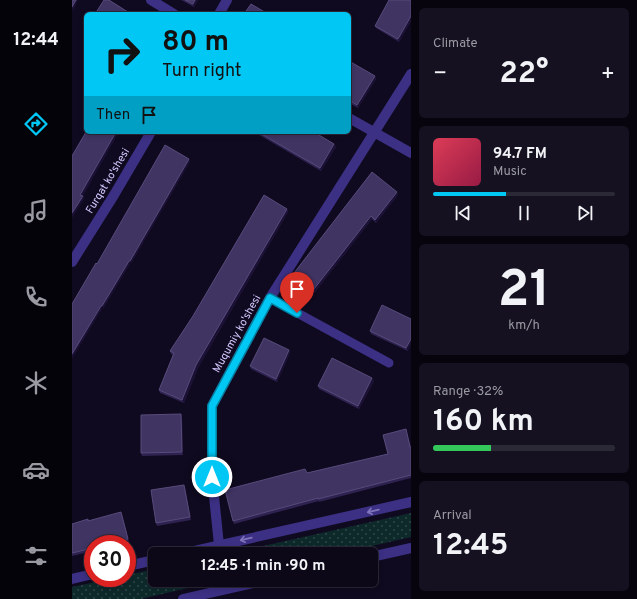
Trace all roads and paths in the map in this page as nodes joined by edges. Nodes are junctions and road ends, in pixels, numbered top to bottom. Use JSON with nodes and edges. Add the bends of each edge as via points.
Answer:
{"nodes":[{"id":1,"x":151,"y":0,"type":"edge"},
{"id":2,"x":227,"y":0,"type":"edge"},
{"id":3,"x":171,"y":12,"type":"edge"},
{"id":4,"x":220,"y":12,"type":"edge"},
{"id":5,"x":411,"y":74,"type":"edge"},
{"id":6,"x":351,"y":119,"type":"edge"},
{"id":7,"x":374,"y":133,"type":"junction"},
{"id":8,"x":150,"y":134,"type":"edge"},
{"id":9,"x":411,"y":153,"type":"edge"},
{"id":10,"x":72,"y":262,"type":"edge"},
{"id":11,"x":270,"y":298,"type":"junction"},
{"id":12,"x":389,"y":363,"type":"dead end"},
{"id":13,"x":411,"y":502,"type":"edge"},
{"id":14,"x":219,"y":545,"type":"junction"},
{"id":15,"x":211,"y":547,"type":"edge"},
{"id":16,"x":411,"y":548,"type":"edge"},
{"id":17,"x":378,"y":555,"type":"edge"},
{"id":18,"x":148,"y":562,"type":"edge"},
{"id":19,"x":136,"y":564,"type":"edge"},
{"id":20,"x":84,"y":576,"type":"edge"},
{"id":21,"x":72,"y":579,"type":"edge"},
{"id":22,"x":235,"y":587,"type":"edge"},
{"id":23,"x":183,"y":599,"type":"edge"}],
"edges":[{"from":1,"to":3,"type":"street"},
{"from":2,"to":4,"type":"street"},
{"from":5,"to":7,"type":"street","name":"Muqumiy ko'shesi"},
{"from":6,"to":7,"type":"street"},
{"from":7,"to":9,"type":"street"},
{"from":7,"to":11,"type":"street","name":"Muqumiy ko'shesi"},
{"from":8,"to":10,"type":"street","name":"Furqat ko'shesi"},
{"from":11,"to":12,"type":"lane"},
{"from":11,"to":14,"type":"street","name":"Muqumiy ko'shesi","via":[[212,406],[212,477]]},
{"from":13,"to":14,"type":"street","one_way":true},
{"from":14,"to":15,"type":"street"},
{"from":16,"to":17,"type":"street"},
{"from":18,"to":19,"type":"street"},
{"from":20,"to":21,"type":"street"},
{"from":22,"to":23,"type":"street"}]}
